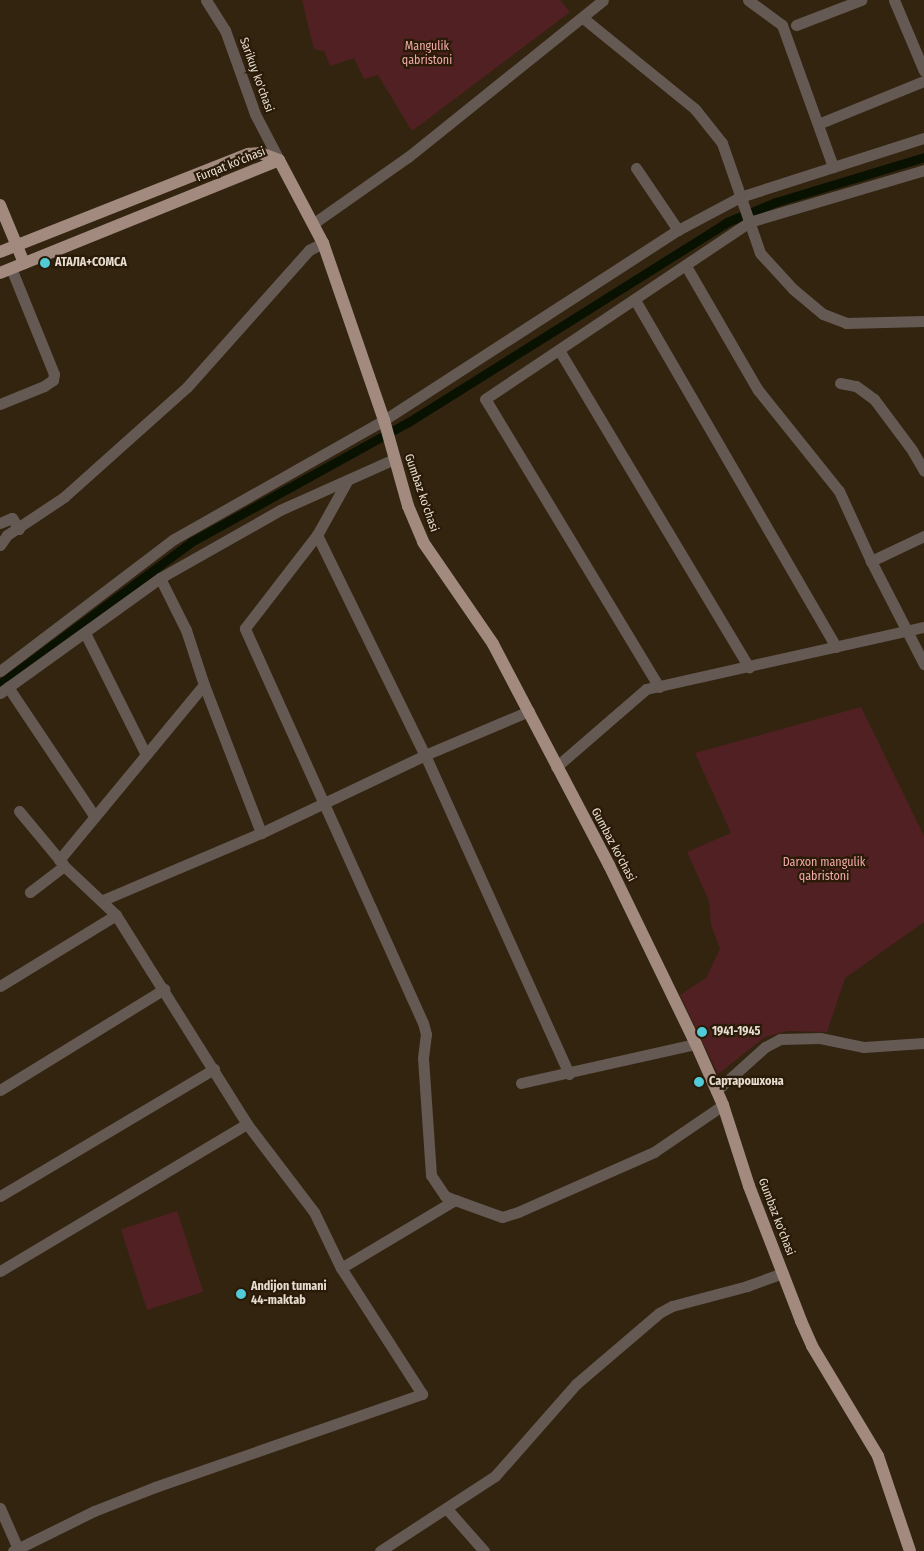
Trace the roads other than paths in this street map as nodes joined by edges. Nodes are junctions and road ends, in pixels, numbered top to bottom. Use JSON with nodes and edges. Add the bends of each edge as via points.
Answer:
{"nodes":[{"id":1,"x":206,"y":0,"type":"edge"},
{"id":2,"x":603,"y":0,"type":"edge"},
{"id":3,"x":748,"y":0,"type":"edge"},
{"id":4,"x":861,"y":0,"type":"edge"},
{"id":5,"x":894,"y":0,"type":"edge"},
{"id":6,"x":583,"y":18,"type":"junction"},
{"id":7,"x":796,"y":26,"type":"dead end"},
{"id":8,"x":924,"y":71,"type":"edge"},
{"id":9,"x":924,"y":81,"type":"edge"},
{"id":10,"x":818,"y":124,"type":"junction"},
{"id":11,"x":924,"y":138,"type":"edge"},
{"id":12,"x":278,"y":160,"type":"junction"},
{"id":13,"x":833,"y":167,"type":"junction"},
{"id":14,"x":636,"y":168,"type":"dead end"},
{"id":15,"x":924,"y":170,"type":"edge"},
{"id":16,"x":741,"y":199,"type":"junction"},
{"id":17,"x":0,"y":205,"type":"edge"},
{"id":18,"x":748,"y":218,"type":"junction"},
{"id":19,"x":314,"y":223,"type":"junction"},
{"id":20,"x":678,"y":230,"type":"junction"},
{"id":21,"x":323,"y":243,"type":"junction"},
{"id":22,"x":17,"y":245,"type":"junction"},
{"id":23,"x":1,"y":248,"type":"edge"},
{"id":24,"x":24,"y":262,"type":"junction"},
{"id":25,"x":686,"y":266,"type":"junction"},
{"id":26,"x":6,"y":271,"type":"edge"},
{"id":27,"x":635,"y":300,"type":"junction"},
{"id":28,"x":924,"y":321,"type":"edge"},
{"id":29,"x":559,"y":350,"type":"junction"},
{"id":30,"x":840,"y":383,"type":"dead end"},
{"id":31,"x":0,"y":404,"type":"edge"},
{"id":32,"x":384,"y":420,"type":"junction"},
{"id":33,"x":394,"y":459,"type":"junction"},
{"id":34,"x":924,"y":471,"type":"edge"},
{"id":35,"x":347,"y":481,"type":"junction"},
{"id":36,"x":0,"y":522,"type":"edge"},
{"id":37,"x":19,"y":529,"type":"junction"},
{"id":38,"x":317,"y":535,"type":"junction"},
{"id":39,"x":924,"y":536,"type":"edge"},
{"id":40,"x":0,"y":545,"type":"edge"},
{"id":41,"x":871,"y":561,"type":"junction"},
{"id":42,"x":160,"y":578,"type":"junction"},
{"id":43,"x":924,"y":627,"type":"edge"},
{"id":44,"x":906,"y":631,"type":"junction"},
{"id":45,"x":85,"y":633,"type":"junction"},
{"id":46,"x":836,"y":647,"type":"junction"},
{"id":47,"x":924,"y":664,"type":"edge"},
{"id":48,"x":749,"y":667,"type":"junction"},
{"id":49,"x":0,"y":671,"type":"edge"},
{"id":50,"x":204,"y":685,"type":"junction"},
{"id":51,"x":659,"y":687,"type":"junction"},
{"id":52,"x":4,"y":690,"type":"edge"},
{"id":53,"x":529,"y":711,"type":"junction"},
{"id":54,"x":146,"y":754,"type":"junction"},
{"id":55,"x":425,"y":755,"type":"junction"},
{"id":56,"x":556,"y":767,"type":"junction"},
{"id":57,"x":321,"y":803,"type":"junction"},
{"id":58,"x":18,"y":811,"type":"dead end"},
{"id":59,"x":95,"y":817,"type":"junction"},
{"id":60,"x":261,"y":833,"type":"junction"},
{"id":61,"x":61,"y":863,"type":"junction"},
{"id":62,"x":30,"y":892,"type":"dead end"},
{"id":63,"x":103,"y":900,"type":"junction"},
{"id":64,"x":116,"y":915,"type":"junction"},
{"id":65,"x":0,"y":986,"type":"edge"},
{"id":66,"x":164,"y":988,"type":"junction"},
{"id":67,"x":924,"y":1043,"type":"edge"},
{"id":68,"x":696,"y":1044,"type":"junction"},
{"id":69,"x":214,"y":1069,"type":"junction"},
{"id":70,"x":569,"y":1074,"type":"junction"},
{"id":71,"x":521,"y":1083,"type":"dead end"},
{"id":72,"x":0,"y":1090,"type":"edge"},
{"id":73,"x":716,"y":1091,"type":"junction"},
{"id":74,"x":723,"y":1105,"type":"junction"},
{"id":75,"x":247,"y":1124,"type":"junction"},
{"id":76,"x":0,"y":1196,"type":"edge"},
{"id":77,"x":455,"y":1200,"type":"junction"},
{"id":78,"x":341,"y":1268,"type":"junction"},
{"id":79,"x":0,"y":1271,"type":"edge"},
{"id":80,"x":783,"y":1273,"type":"junction"},
{"id":81,"x":0,"y":1508,"type":"edge"},
{"id":82,"x":447,"y":1509,"type":"junction"},
{"id":83,"x":16,"y":1550,"type":"edge"},
{"id":84,"x":380,"y":1551,"type":"edge"},
{"id":85,"x":484,"y":1551,"type":"edge"},
{"id":86,"x":910,"y":1551,"type":"edge"}],
"edges":[{"from":1,"to":12,"type":"street","name":"Sarikuy ko'chasi","via":[[224,30],[255,114]]},
{"from":2,"to":6,"type":"street"},
{"from":3,"to":10,"type":"street","via":[[782,25]]},
{"from":4,"to":7,"type":"street"},
{"from":5,"to":8,"type":"street"},
{"from":6,"to":16,"type":"street","via":[[695,110],[722,143]]},
{"from":6,"to":19,"type":"street","via":[[408,157]]},
{"from":9,"to":10,"type":"street"},
{"from":10,"to":13,"type":"street"},
{"from":11,"to":13,"type":"street"},
{"from":12,"to":19,"type":"main road","name":"Gumbaz ko'chasi"},
{"from":12,"to":22,"type":"main road","name":"Furqat ko'chasi","via":[[260,153],[248,154]]},
{"from":12,"to":24,"type":"main road","name":"Furqat ko'chasi"},
{"from":13,"to":16,"type":"street"},
{"from":14,"to":20,"type":"street"},
{"from":15,"to":18,"type":"street"},
{"from":16,"to":18,"type":"street"},
{"from":16,"to":20,"type":"street"},
{"from":17,"to":22,"type":"main road"},
{"from":18,"to":25,"type":"street"},
{"from":18,"to":28,"type":"street","via":[[760,253],[793,289],[823,314],[846,323]]},
{"from":19,"to":21,"type":"main road","name":"Gumbaz ko'chasi"},
{"from":20,"to":32,"type":"street"},
{"from":21,"to":32,"type":"main road","name":"Gumbaz ko'chasi"},
{"from":21,"to":37,"type":"street","via":[[309,250],[187,387],[64,497]]},
{"from":22,"to":23,"type":"main road","name":"Furqat ko'chasi"},
{"from":22,"to":24,"type":"main road"},
{"from":23,"to":26,"type":"main road"},
{"from":24,"to":26,"type":"main road","name":"Furqat ko'chasi"},
{"from":25,"to":27,"type":"street"},
{"from":25,"to":41,"type":"street","via":[[758,390],[839,491]]},
{"from":26,"to":31,"type":"street","via":[[54,374],[44,386]]},
{"from":27,"to":29,"type":"street"},
{"from":27,"to":46,"type":"street"},
{"from":29,"to":48,"type":"street"},
{"from":29,"to":51,"type":"street","via":[[482,396]]},
{"from":30,"to":34,"type":"street","via":[[856,386],[874,399]]},
{"from":32,"to":33,"type":"main road","name":"Gumbaz ko'chasi"},
{"from":32,"to":49,"type":"street","via":[[174,539]]},
{"from":33,"to":35,"type":"street"},
{"from":33,"to":53,"type":"main road","name":"Gumbaz ko'chasi","via":[[423,542],[493,644]]},
{"from":35,"to":38,"type":"street"},
{"from":35,"to":42,"type":"street","via":[[332,484],[280,510]]},
{"from":36,"to":37,"type":"street","via":[[12,518]]},
{"from":37,"to":40,"type":"street","via":[[7,535]]},
{"from":38,"to":55,"type":"street"},
{"from":38,"to":57,"type":"street","via":[[245,628]]},
{"from":39,"to":41,"type":"street"},
{"from":41,"to":44,"type":"street"},
{"from":42,"to":45,"type":"street"},
{"from":42,"to":50,"type":"street","via":[[186,630]]},
{"from":43,"to":44,"type":"street"},
{"from":44,"to":46,"type":"street"},
{"from":44,"to":47,"type":"street"},
{"from":45,"to":52,"type":"street"},
{"from":45,"to":54,"type":"street"},
{"from":46,"to":48,"type":"street"},
{"from":48,"to":51,"type":"street"},
{"from":50,"to":54,"type":"street"},
{"from":50,"to":60,"type":"street"},
{"from":51,"to":56,"type":"street","via":[[646,689]]},
{"from":52,"to":59,"type":"street"},
{"from":53,"to":55,"type":"street"},
{"from":53,"to":56,"type":"main road","name":"Gumbaz ko'chasi"},
{"from":54,"to":59,"type":"street"},
{"from":55,"to":57,"type":"street"},
{"from":55,"to":70,"type":"street"},
{"from":56,"to":68,"type":"main road","name":"Gumbaz ko'chasi"},
{"from":57,"to":60,"type":"street"},
{"from":57,"to":77,"type":"street","via":[[423,1023],[430,1175],[445,1196]]},
{"from":58,"to":61,"type":"street"},
{"from":59,"to":61,"type":"street"},
{"from":60,"to":63,"type":"street"},
{"from":61,"to":62,"type":"street"},
{"from":61,"to":63,"type":"street"},
{"from":63,"to":64,"type":"street"},
{"from":64,"to":65,"type":"street"},
{"from":64,"to":66,"type":"street"},
{"from":66,"to":69,"type":"street"},
{"from":66,"to":72,"type":"street"},
{"from":67,"to":73,"type":"street","via":[[864,1047],[820,1038],[780,1039],[765,1047]]},
{"from":68,"to":70,"type":"street"},
{"from":68,"to":73,"type":"main road","name":"Gumbaz ko'chasi"},
{"from":69,"to":75,"type":"street"},
{"from":69,"to":76,"type":"street"},
{"from":70,"to":71,"type":"street"},
{"from":73,"to":74,"type":"main road","name":"Gumbaz ko'chasi"},
{"from":74,"to":77,"type":"street","via":[[654,1152],[518,1212],[502,1217]]},
{"from":74,"to":80,"type":"main road","name":"Gumbaz ko'chasi","via":[[749,1186]]},
{"from":75,"to":78,"type":"street","via":[[314,1212]]},
{"from":75,"to":79,"type":"street"},
{"from":77,"to":78,"type":"street"},
{"from":78,"to":83,"type":"street","via":[[422,1394],[155,1487],[94,1511]]},
{"from":80,"to":82,"type":"street","via":[[672,1306],[659,1313],[576,1384],[495,1476]]},
{"from":80,"to":86,"type":"main road","name":"Gumbaz ko'chasi","via":[[812,1346],[878,1456]]},
{"from":81,"to":83,"type":"street"},
{"from":82,"to":84,"type":"street"},
{"from":82,"to":85,"type":"street"}]}
